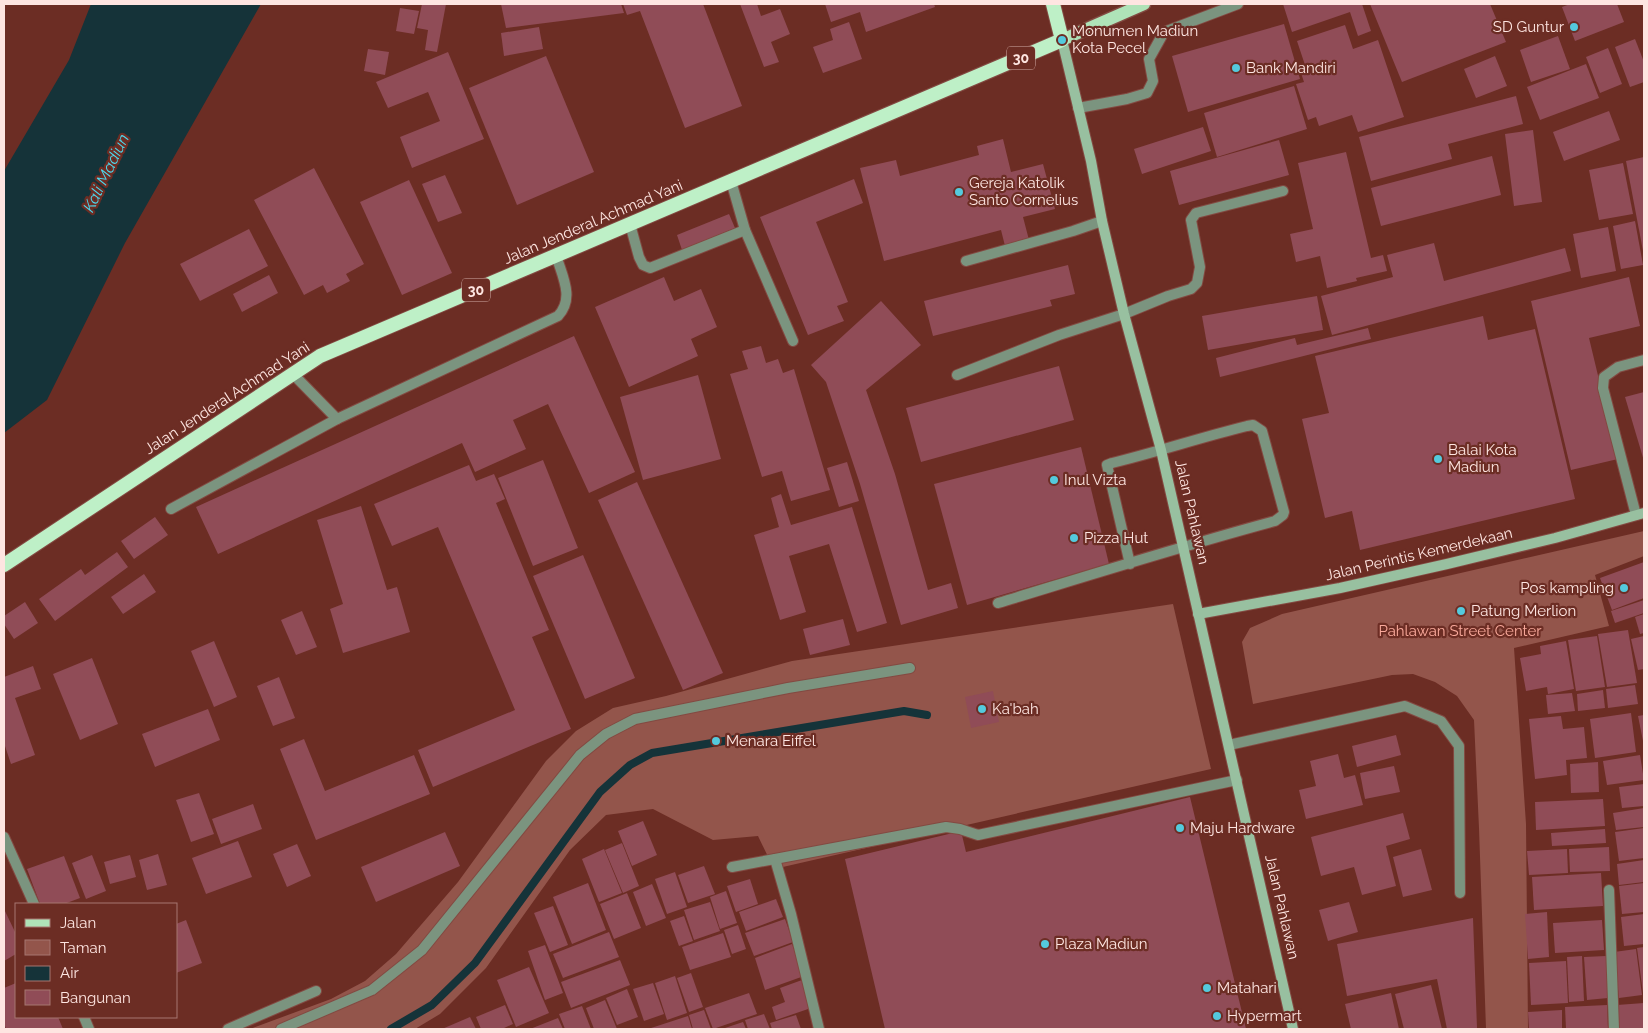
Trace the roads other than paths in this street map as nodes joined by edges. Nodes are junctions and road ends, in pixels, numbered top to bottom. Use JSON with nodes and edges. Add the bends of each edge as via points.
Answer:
{"nodes":[{"id":1,"x":1053,"y":4,"type":"edge"},
{"id":2,"x":1144,"y":4,"type":"edge"},
{"id":3,"x":1238,"y":4,"type":"edge"},
{"id":4,"x":1062,"y":40,"type":"junction"},
{"id":5,"x":1078,"y":108,"type":"junction"},
{"id":6,"x":731,"y":181,"type":"junction"},
{"id":7,"x":1283,"y":191,"type":"dead end"},
{"id":8,"x":1102,"y":221,"type":"junction"},
{"id":9,"x":630,"y":224,"type":"junction"},
{"id":10,"x":745,"y":230,"type":"junction"},
{"id":11,"x":556,"y":255,"type":"junction"},
{"id":12,"x":966,"y":261,"type":"dead end"},
{"id":13,"x":1124,"y":314,"type":"junction"},
{"id":14,"x":793,"y":340,"type":"dead end"},
{"id":15,"x":1644,"y":360,"type":"edge"},
{"id":16,"x":293,"y":374,"type":"junction"},
{"id":17,"x":957,"y":374,"type":"dead end"},
{"id":18,"x":337,"y":419,"type":"junction"},
{"id":19,"x":1161,"y":450,"type":"junction"},
{"id":20,"x":171,"y":509,"type":"dead end"},
{"id":21,"x":1640,"y":514,"type":"edge"},
{"id":22,"x":1183,"y":546,"type":"junction"},
{"id":23,"x":1130,"y":564,"type":"junction"},
{"id":24,"x":4,"y":565,"type":"edge"},
{"id":25,"x":998,"y":603,"type":"dead end"},
{"id":26,"x":1198,"y":614,"type":"junction"},
{"id":27,"x":910,"y":668,"type":"dead end"},
{"id":28,"x":1229,"y":745,"type":"junction"},
{"id":29,"x":1237,"y":780,"type":"junction"},
{"id":30,"x":4,"y":837,"type":"edge"},
{"id":31,"x":775,"y":859,"type":"junction"},
{"id":32,"x":732,"y":867,"type":"dead end"},
{"id":33,"x":1610,"y":890,"type":"dead end"},
{"id":34,"x":1460,"y":893,"type":"dead end"},
{"id":35,"x":34,"y":903,"type":"edge"},
{"id":36,"x":316,"y":991,"type":"dead end"},
{"id":37,"x":228,"y":1029,"type":"edge"},
{"id":38,"x":281,"y":1029,"type":"edge"},
{"id":39,"x":819,"y":1029,"type":"edge"},
{"id":40,"x":1293,"y":1029,"type":"edge"},
{"id":41,"x":1614,"y":1029,"type":"edge"}],
"edges":[{"from":1,"to":4,"type":"highway","name":"Jalan Pahlawan"},
{"from":2,"to":4,"type":"main road"},
{"from":3,"to":5,"type":"street","via":[[1164,32],[1149,59],[1153,82],[1147,93]]},
{"from":4,"to":5,"type":"main road","name":"Jalan Pahlawan"},
{"from":4,"to":6,"type":"highway","name":"Jalan Jenderal Achmad Yani","number":"30"},
{"from":5,"to":8,"type":"main road","name":"Jalan Pahlawan"},
{"from":6,"to":9,"type":"highway","name":"Jalan Jenderal Achmad Yani","number":"30"},
{"from":6,"to":10,"type":"street"},
{"from":7,"to":13,"type":"street","via":[[1196,213],[1191,220],[1200,267],[1197,283],[1192,289]]},
{"from":8,"to":12,"type":"street"},
{"from":8,"to":13,"type":"main road","name":"Jalan Pahlawan"},
{"from":9,"to":10,"type":"street","via":[[639,257],[643,265],[650,268]]},
{"from":9,"to":11,"type":"highway","name":"Jalan Jenderal Achmad Yani","number":"30"},
{"from":10,"to":14,"type":"street"},
{"from":11,"to":16,"type":"highway","name":"Jalan Jenderal Achmad Yani","number":"30","via":[[320,356]]},
{"from":11,"to":18,"type":"street","via":[[568,297],[565,309],[558,316]]},
{"from":13,"to":17,"type":"street"},
{"from":13,"to":19,"type":"main road","name":"Jalan Pahlawan"},
{"from":15,"to":21,"type":"street","via":[[1618,367],[1604,377],[1603,388]]},
{"from":16,"to":18,"type":"street"},
{"from":16,"to":24,"type":"highway","name":"Jalan Jenderal Achmad Yani","number":"30"},
{"from":18,"to":20,"type":"street"},
{"from":19,"to":22,"type":"main road","name":"Jalan Pahlawan"},
{"from":19,"to":22,"type":"street","via":[[1256,426],[1262,431],[1284,512],[1275,521]]},
{"from":19,"to":23,"type":"street","via":[[1107,466]]},
{"from":21,"to":26,"type":"main road","name":"Jalan Perintis Kemerdekaan","via":[[1447,564]]},
{"from":22,"to":23,"type":"street"},
{"from":22,"to":26,"type":"main road","name":"Jalan Pahlawan"},
{"from":23,"to":25,"type":"street"},
{"from":26,"to":28,"type":"main road","name":"Jalan Pahlawan"},
{"from":27,"to":38,"type":"street","via":[[788,688],[635,719],[606,734],[580,755],[422,950],[372,990]]},
{"from":28,"to":29,"type":"main road","name":"Jalan Pahlawan"},
{"from":28,"to":34,"type":"street","via":[[1405,706],[1441,721],[1459,746]]},
{"from":29,"to":31,"type":"street","via":[[978,835],[946,827]]},
{"from":29,"to":40,"type":"main road","name":"Jalan Pahlawan"},
{"from":30,"to":35,"type":"street"},
{"from":31,"to":32,"type":"street"},
{"from":31,"to":39,"type":"street"},
{"from":33,"to":41,"type":"street"},
{"from":36,"to":37,"type":"street"}]}
